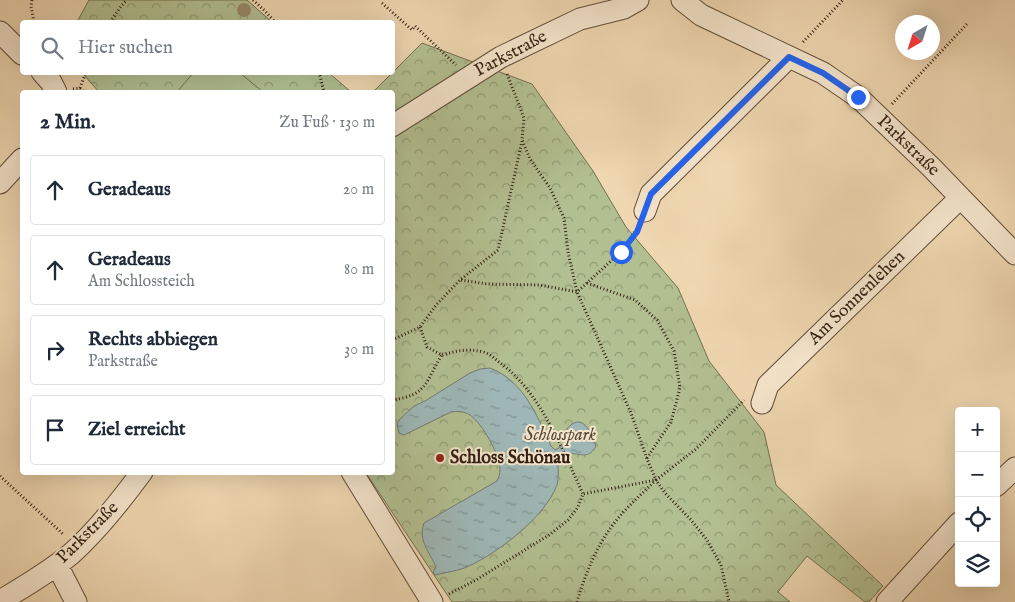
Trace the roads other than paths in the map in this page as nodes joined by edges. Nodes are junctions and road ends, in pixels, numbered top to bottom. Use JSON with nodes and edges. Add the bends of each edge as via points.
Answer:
{"nodes":[{"id":1,"x":638,"y":0,"type":"edge"},
{"id":2,"x":682,"y":0,"type":"edge"},
{"id":3,"x":0,"y":32,"type":"edge"},
{"id":4,"x":20,"y":52,"type":"edge"},
{"id":5,"x":789,"y":57,"type":"junction"},
{"id":6,"x":45,"y":75,"type":"edge"},
{"id":7,"x":55,"y":90,"type":"edge"},
{"id":8,"x":395,"y":124,"type":"edge"},
{"id":9,"x":20,"y":161,"type":"edge"},
{"id":10,"x":0,"y":183,"type":"edge"},
{"id":11,"x":960,"y":198,"type":"junction"},
{"id":12,"x":645,"y":211,"type":"road end"},
{"id":13,"x":1015,"y":254,"type":"edge"},
{"id":14,"x":762,"y":403,"type":"road end"},
{"id":15,"x":1015,"y":468,"type":"edge"},
{"id":16,"x":140,"y":475,"type":"edge"},
{"id":17,"x":354,"y":475,"type":"edge"},
{"id":18,"x":1000,"y":482,"type":"edge"},
{"id":19,"x":955,"y":528,"type":"edge"},
{"id":20,"x":57,"y":565,"type":"junction"},
{"id":21,"x":437,"y":600,"type":"edge"},
{"id":22,"x":0,"y":601,"type":"edge"},
{"id":23,"x":76,"y":602,"type":"edge"},
{"id":24,"x":887,"y":602,"type":"edge"}],
"edges":[{"from":1,"to":8,"type":"street","name":"Parkstraße","via":[[624,8],[580,19],[501,57]]},
{"from":2,"to":5,"type":"street","name":"Parkstraße","via":[[701,15]]},
{"from":3,"to":4,"type":"street"},
{"from":5,"to":11,"type":"street","name":"Parkstraße","via":[[823,73],[858,97]]},
{"from":5,"to":12,"type":"street","via":[[651,194]]},
{"from":6,"to":7,"type":"street"},
{"from":9,"to":10,"type":"street"},
{"from":11,"to":13,"type":"street","name":"Parkstraße"},
{"from":11,"to":14,"type":"street","name":"Am Sonnenlehen","via":[[768,384]]},
{"from":15,"to":18,"type":"street"},
{"from":16,"to":20,"type":"street","name":"Parkstraße","via":[[122,499]]},
{"from":17,"to":21,"type":"street"},
{"from":19,"to":24,"type":"street"},
{"from":20,"to":22,"type":"street","name":"Parkstraße"},
{"from":20,"to":23,"type":"street"}]}
